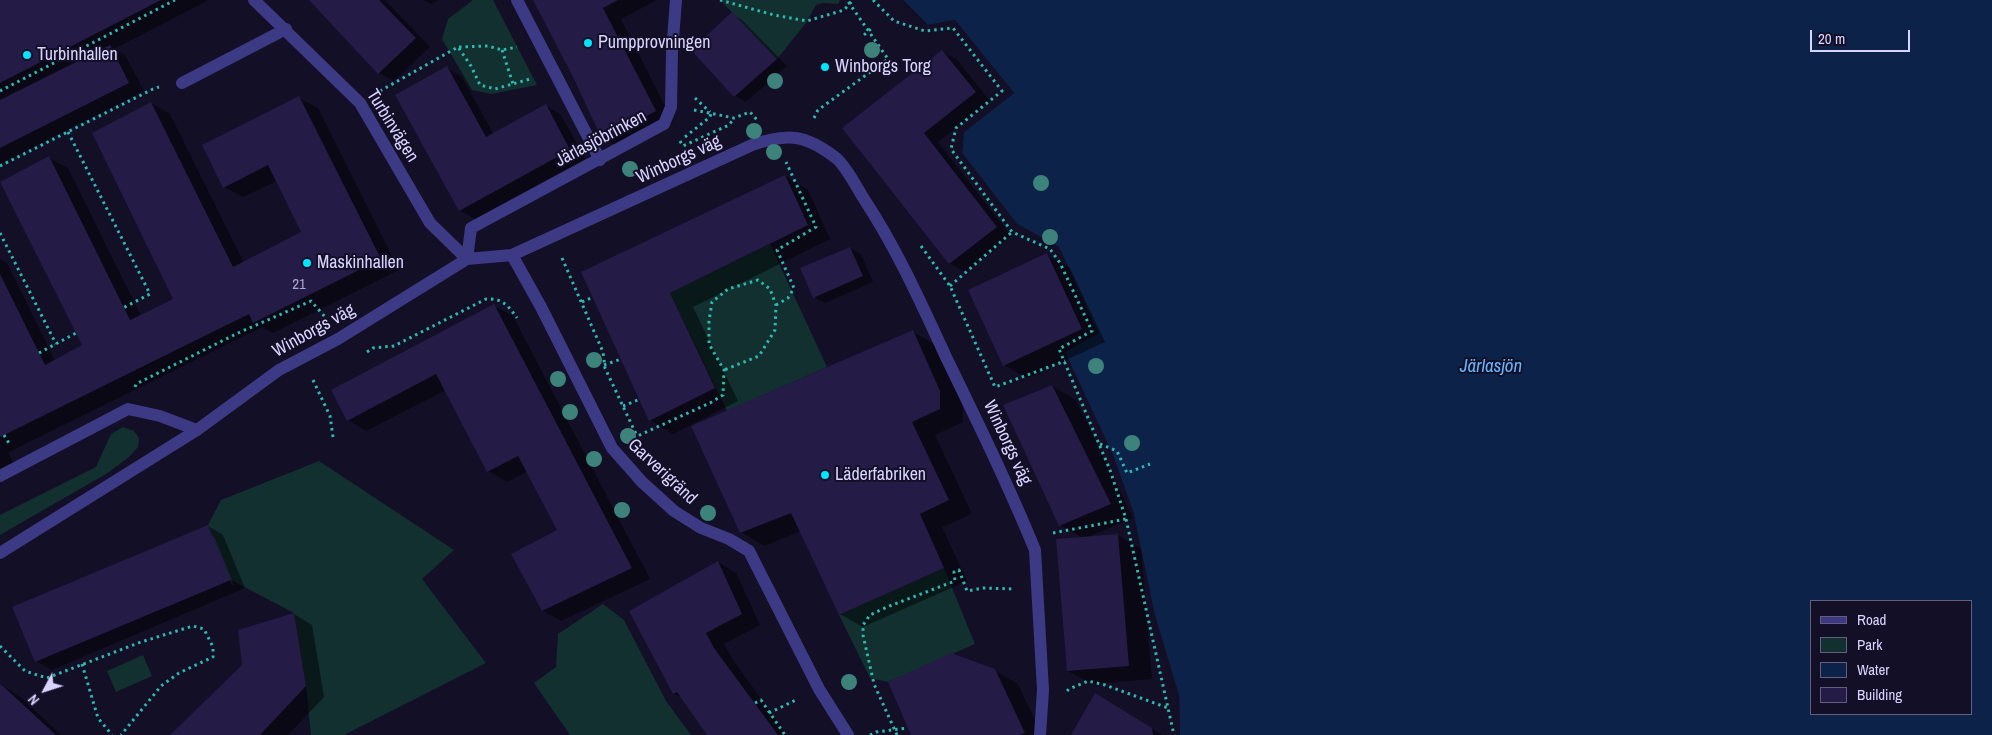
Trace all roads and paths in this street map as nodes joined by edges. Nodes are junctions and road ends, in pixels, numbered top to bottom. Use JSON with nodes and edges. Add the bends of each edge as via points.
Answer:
{"nodes":[{"id":1,"x":175,"y":0,"type":"edge"},
{"id":2,"x":254,"y":0,"type":"edge"},
{"id":3,"x":517,"y":0,"type":"edge"},
{"id":4,"x":676,"y":0,"type":"edge"},
{"id":5,"x":720,"y":0,"type":"edge"},
{"id":6,"x":854,"y":0,"type":"edge"},
{"id":7,"x":873,"y":0,"type":"edge"},
{"id":8,"x":848,"y":2,"type":"edge"},
{"id":9,"x":873,"y":27,"type":"dead end"},
{"id":10,"x":286,"y":29,"type":"junction"},
{"id":11,"x":869,"y":31,"type":"junction"},
{"id":12,"x":864,"y":35,"type":"dead end"},
{"id":13,"x":538,"y":40,"type":"junction"},
{"id":14,"x":458,"y":47,"type":"junction"},
{"id":15,"x":502,"y":50,"type":"junction"},
{"id":16,"x":550,"y":63,"type":"junction"},
{"id":17,"x":182,"y":83,"type":"joint"},
{"id":18,"x":513,"y":84,"type":"junction"},
{"id":19,"x":0,"y":91,"type":"edge"},
{"id":20,"x":360,"y":103,"type":"junction"},
{"id":21,"x":726,"y":115,"type":"dead end"},
{"id":22,"x":734,"y":118,"type":"dead end"},
{"id":23,"x":822,"y":124,"type":"dead end"},
{"id":24,"x":68,"y":132,"type":"junction"},
{"id":25,"x":600,"y":160,"type":"junction"},
{"id":26,"x":0,"y":166,"type":"edge"},
{"id":27,"x":792,"y":175,"type":"dead end"},
{"id":28,"x":1012,"y":232,"type":"junction"},
{"id":29,"x":0,"y":233,"type":"edge"},
{"id":30,"x":554,"y":236,"type":"junction"},
{"id":31,"x":921,"y":245,"type":"dead end"},
{"id":32,"x":512,"y":255,"type":"junction"},
{"id":33,"x":467,"y":259,"type":"junction"},
{"id":34,"x":950,"y":286,"type":"junction"},
{"id":35,"x":592,"y":298,"type":"dead end"},
{"id":36,"x":582,"y":302,"type":"junction"},
{"id":37,"x":776,"y":306,"type":"junction"},
{"id":38,"x":123,"y":308,"type":"dead end"},
{"id":39,"x":329,"y":321,"type":"dead end"},
{"id":40,"x":521,"y":326,"type":"dead end"},
{"id":41,"x":76,"y":333,"type":"dead end"},
{"id":42,"x":56,"y":344,"type":"junction"},
{"id":43,"x":39,"y":353,"type":"dead end"},
{"id":44,"x":365,"y":353,"type":"dead end"},
{"id":45,"x":621,"y":359,"type":"dead end"},
{"id":46,"x":1065,"y":361,"type":"junction"},
{"id":47,"x":604,"y":365,"type":"junction"},
{"id":48,"x":724,"y":370,"type":"junction"},
{"id":49,"x":307,"y":383,"type":"dead end"},
{"id":50,"x":994,"y":387,"type":"junction"},
{"id":51,"x":992,"y":393,"type":"dead end"},
{"id":52,"x":640,"y":399,"type":"dead end"},
{"id":53,"x":623,"y":406,"type":"junction"},
{"id":54,"x":128,"y":409,"type":"junction"},
{"id":55,"x":197,"y":430,"type":"junction"},
{"id":56,"x":333,"y":436,"type":"dead end"},
{"id":57,"x":637,"y":436,"type":"junction"},
{"id":58,"x":1099,"y":444,"type":"junction"},
{"id":59,"x":612,"y":448,"type":"junction"},
{"id":60,"x":1150,"y":464,"type":"dead end"},
{"id":61,"x":0,"y":476,"type":"edge"},
{"id":62,"x":1126,"y":519,"type":"junction"},
{"id":63,"x":1044,"y":535,"type":"dead end"},
{"id":64,"x":0,"y":553,"type":"edge"},
{"id":65,"x":1038,"y":589,"type":"junction"},
{"id":66,"x":0,"y":646,"type":"edge"},
{"id":67,"x":82,"y":664,"type":"junction"},
{"id":68,"x":819,"y":689,"type":"junction"},
{"id":69,"x":1064,"y":697,"type":"dead end"},
{"id":70,"x":756,"y":704,"type":"dead end"},
{"id":71,"x":1169,"y":708,"type":"junction"},
{"id":72,"x":769,"y":713,"type":"junction"},
{"id":73,"x":908,"y":728,"type":"dead end"},
{"id":74,"x":895,"y":730,"type":"junction"},
{"id":75,"x":112,"y":735,"type":"edge"},
{"id":76,"x":121,"y":735,"type":"edge"},
{"id":77,"x":785,"y":735,"type":"edge"},
{"id":78,"x":848,"y":735,"type":"edge"},
{"id":79,"x":870,"y":735,"type":"edge"},
{"id":80,"x":897,"y":735,"type":"edge"},
{"id":81,"x":1040,"y":735,"type":"edge"},
{"id":82,"x":1174,"y":735,"type":"edge"}],
"edges":[{"from":1,"to":19,"type":"path"},
{"from":2,"to":10,"type":"street","name":"Turbinvägen"},
{"from":3,"to":13,"type":"street"},
{"from":4,"to":25,"type":"street","name":"Järlasjöbrinken","via":[[671,107],[664,124]]},
{"from":5,"to":8,"type":"path","via":[[807,21],[844,10]]},
{"from":6,"to":8,"type":"path"},
{"from":7,"to":28,"type":"path","via":[[894,21],[925,31],[953,28],[1002,91],[956,128],[951,149]]},
{"from":8,"to":11,"type":"path"},
{"from":9,"to":11,"type":"path"},
{"from":10,"to":17,"type":"street"},
{"from":10,"to":20,"type":"street","name":"Turbinvägen"},
{"from":11,"to":12,"type":"path"},
{"from":11,"to":23,"type":"path","via":[[888,59],[818,110],[813,120]]},
{"from":13,"to":15,"type":"path"},
{"from":13,"to":16,"type":"street"},
{"from":14,"to":15,"type":"path","via":[[488,46]]},
{"from":14,"to":18,"type":"path","via":[[480,85],[495,89]]},
{"from":14,"to":20,"type":"path"},
{"from":15,"to":18,"type":"path"},
{"from":16,"to":18,"type":"path","via":[[531,78]]},
{"from":16,"to":25,"type":"street"},
{"from":17,"to":24,"type":"path","via":[[153,89]]},
{"from":20,"to":33,"type":"street","name":"Turbinvägen","via":[[430,223]]},
{"from":21,"to":22,"type":"path","via":[[711,112],[710,117],[680,142],[682,146],[729,125]]},
{"from":24,"to":26,"type":"path"},
{"from":24,"to":38,"type":"path","via":[[150,294]]},
{"from":25,"to":33,"type":"street","name":"Järlasjöbrinken","via":[[471,228]]},
{"from":27,"to":37,"type":"path","via":[[816,227],[778,250],[794,288],[788,298]]},
{"from":28,"to":34,"type":"path"},
{"from":28,"to":46,"type":"path","via":[[1050,249],[1060,263],[1092,331],[1059,349]]},
{"from":29,"to":42,"type":"path"},
{"from":30,"to":32,"type":"street","name":"Winborgs väg"},
{"from":30,"to":36,"type":"path"},
{"from":30,"to":65,"type":"street","name":"Winborgs väg","via":[[752,145],[775,138],[794,137],[810,141],[838,160],[900,260],[1008,484],[1035,550]]},
{"from":31,"to":34,"type":"path"},
{"from":32,"to":33,"type":"street","name":"Winborgs väg"},
{"from":32,"to":59,"type":"street","name":"Garverigränd"},
{"from":33,"to":55,"type":"street","name":"Winborgs väg","via":[[338,339],[279,370]]},
{"from":34,"to":50,"type":"path"},
{"from":35,"to":36,"type":"path"},
{"from":36,"to":47,"type":"path","via":[[603,352]]},
{"from":37,"to":48,"type":"path","via":[[775,330],[759,356]]},
{"from":37,"to":48,"type":"path","via":[[770,289],[758,280],[728,289],[712,302],[709,344]]},
{"from":39,"to":54,"type":"path","via":[[311,301],[136,384]]},
{"from":40,"to":44,"type":"path","via":[[506,303],[497,298],[486,298],[394,346],[373,348]]},
{"from":41,"to":42,"type":"path"},
{"from":42,"to":43,"type":"path"},
{"from":45,"to":47,"type":"path"},
{"from":46,"to":50,"type":"path"},
{"from":46,"to":58,"type":"path"},
{"from":47,"to":53,"type":"path"},
{"from":48,"to":57,"type":"path","via":[[723,395]]},
{"from":49,"to":56,"type":"path","via":[[313,380],[330,416]]},
{"from":50,"to":51,"type":"path"},
{"from":52,"to":53,"type":"path"},
{"from":53,"to":57,"type":"path"},
{"from":54,"to":55,"type":"street","via":[[160,416]]},
{"from":54,"to":61,"type":"street"},
{"from":55,"to":64,"type":"street","name":"Winborgs väg"},
{"from":57,"to":59,"type":"path"},
{"from":58,"to":60,"type":"path","via":[[1117,450],[1127,473]]},
{"from":58,"to":62,"type":"path"},
{"from":59,"to":68,"type":"street","name":"Garverigränd","via":[[674,511],[701,528],[749,550]]},
{"from":62,"to":63,"type":"path"},
{"from":62,"to":71,"type":"path"},
{"from":65,"to":74,"type":"path","via":[[983,588],[967,591],[959,570],[954,572],[955,581],[870,615],[863,625],[863,636],[874,684]]},
{"from":65,"to":81,"type":"street","name":"Winborgs väg","via":[[1043,690]]},
{"from":66,"to":67,"type":"path","via":[[25,671],[46,678]]},
{"from":67,"to":75,"type":"path","via":[[98,718]]},
{"from":67,"to":76,"type":"path","via":[[193,626],[204,629],[213,657],[179,673],[161,686]]},
{"from":68,"to":72,"type":"path"},
{"from":68,"to":78,"type":"street","name":"Garverigränd"},
{"from":69,"to":71,"type":"path","via":[[1069,689],[1088,681],[1105,684]]},
{"from":70,"to":72,"type":"path","via":[[761,700]]},
{"from":71,"to":82,"type":"path"},
{"from":72,"to":77,"type":"path"},
{"from":73,"to":74,"type":"path"},
{"from":74,"to":79,"type":"path"},
{"from":74,"to":80,"type":"path"}]}
